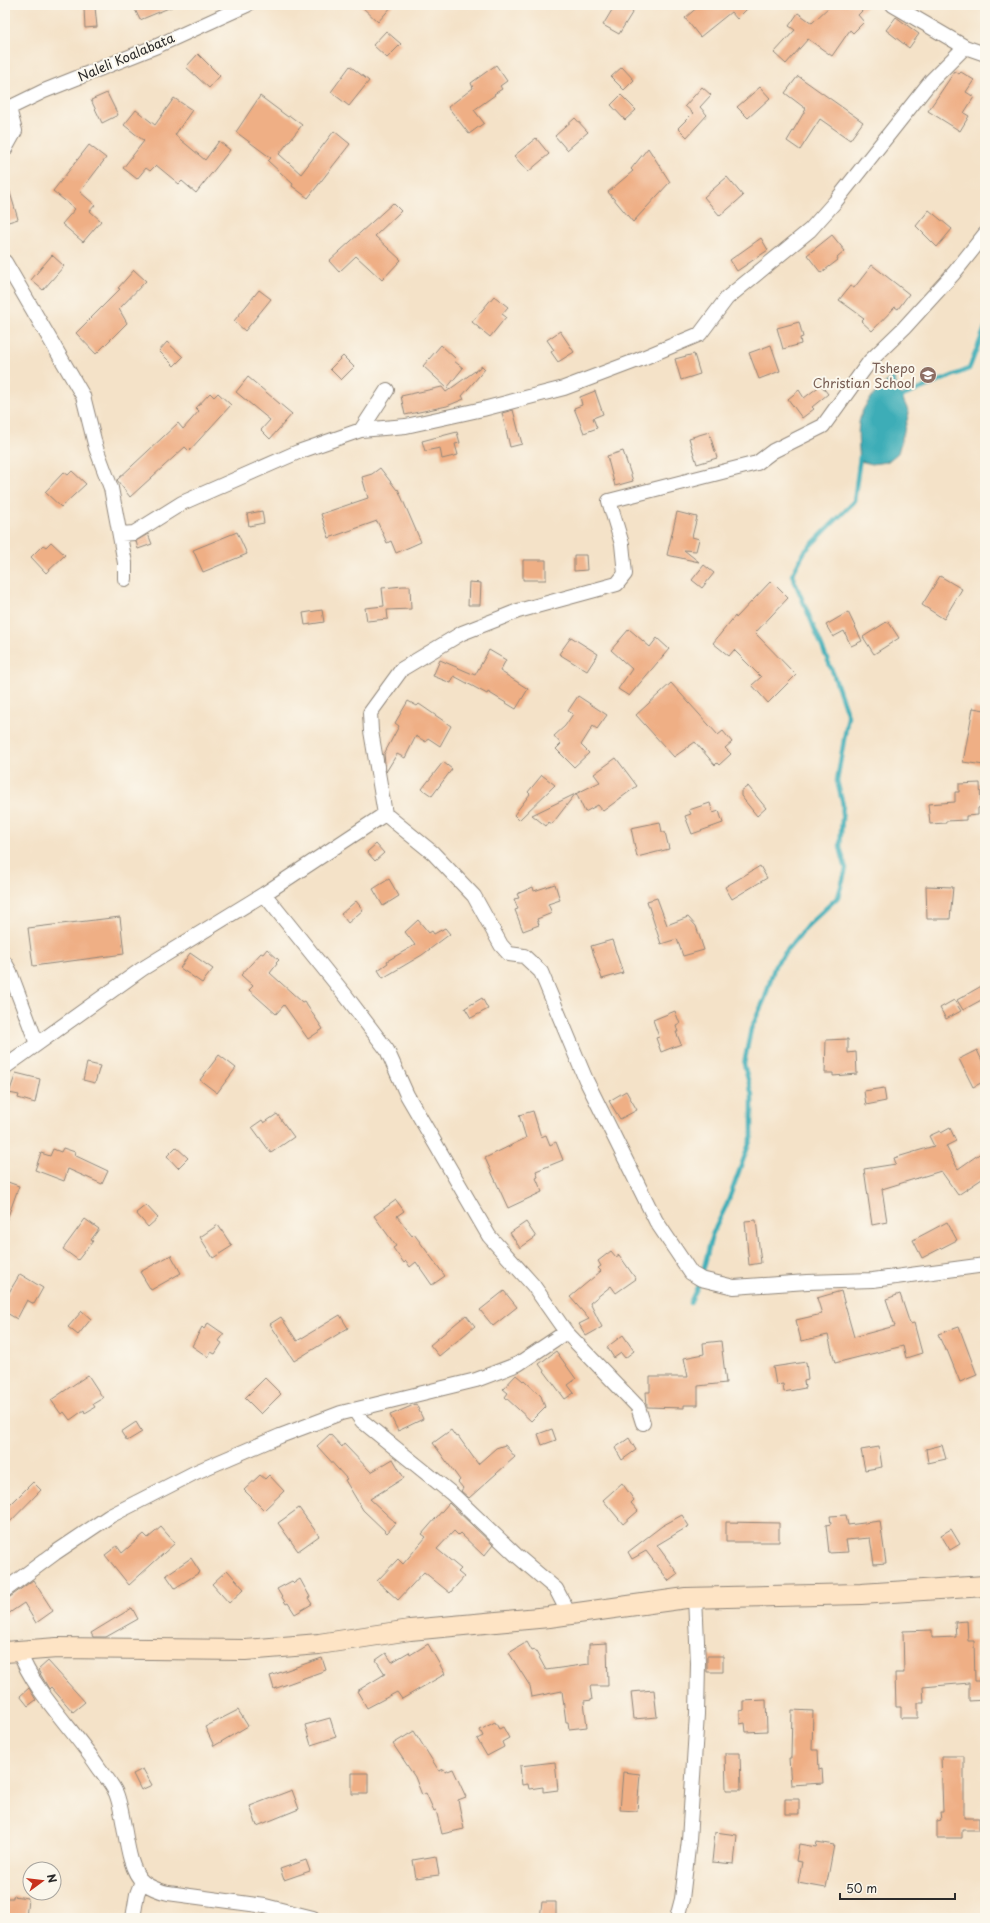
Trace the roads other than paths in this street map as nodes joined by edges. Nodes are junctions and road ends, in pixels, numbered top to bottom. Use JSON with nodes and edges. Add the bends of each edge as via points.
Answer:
{"nodes":[{"id":1,"x":247,"y":5,"type":"edge"},
{"id":2,"x":893,"y":5,"type":"edge"},
{"id":3,"x":965,"y":47,"type":"junction"},
{"id":4,"x":985,"y":54,"type":"edge"},
{"id":5,"x":7,"y":109,"type":"edge"},
{"id":6,"x":5,"y":149,"type":"edge"},
{"id":7,"x":985,"y":234,"type":"edge"},
{"id":8,"x":5,"y":262,"type":"edge"},
{"id":9,"x":387,"y":390,"type":"dead end"},
{"id":10,"x":361,"y":430,"type":"junction"},
{"id":11,"x":121,"y":534,"type":"junction"},
{"id":12,"x":125,"y":579,"type":"dead end"},
{"id":13,"x":385,"y":814,"type":"junction"},
{"id":14,"x":264,"y":894,"type":"junction"},
{"id":15,"x":5,"y":963,"type":"edge"},
{"id":16,"x":37,"y":1044,"type":"junction"},
{"id":17,"x":5,"y":1067,"type":"edge"},
{"id":18,"x":985,"y":1265,"type":"edge"},
{"id":19,"x":566,"y":1332,"type":"junction"},
{"id":20,"x":355,"y":1411,"type":"junction"},
{"id":21,"x":643,"y":1423,"type":"dead end"},
{"id":22,"x":985,"y":1586,"type":"edge"},
{"id":23,"x":5,"y":1590,"type":"edge"},
{"id":24,"x":695,"y":1598,"type":"junction"},
{"id":25,"x":569,"y":1614,"type":"junction"},
{"id":26,"x":12,"y":1651,"type":"edge"},
{"id":27,"x":142,"y":1881,"type":"junction"},
{"id":28,"x":133,"y":1918,"type":"edge"},
{"id":29,"x":314,"y":1918,"type":"edge"},
{"id":30,"x":677,"y":1918,"type":"edge"}],
"edges":[{"from":1,"to":5,"type":"street","name":"Naleli Koalabata"},
{"from":2,"to":3,"type":"street"},
{"from":3,"to":4,"type":"street"},
{"from":3,"to":10,"type":"street","via":[[931,81],[810,230],[727,298],[700,334],[564,388],[406,426]]},
{"from":5,"to":6,"type":"street","via":[[15,131]]},
{"from":7,"to":13,"type":"street","via":[[954,273],[870,360],[823,426],[772,451],[757,463],[609,501],[622,544],[625,574],[617,584],[518,611],[462,633],[402,669],[370,713]]},
{"from":8,"to":11,"type":"street","via":[[83,396],[96,448],[111,488]]},
{"from":9,"to":10,"type":"street"},
{"from":10,"to":11,"type":"street","via":[[298,452],[182,503],[134,533]]},
{"from":11,"to":12,"type":"street"},
{"from":13,"to":14,"type":"street"},
{"from":13,"to":18,"type":"street","via":[[433,853],[474,896],[501,945],[509,954],[524,956],[541,972],[586,1080],[656,1220],[691,1273],[701,1279],[734,1287],[873,1280]]},
{"from":14,"to":16,"type":"street","via":[[142,969]]},
{"from":14,"to":19,"type":"street","via":[[387,1050],[407,1095],[489,1236],[533,1285]]},
{"from":15,"to":16,"type":"street"},
{"from":16,"to":17,"type":"street"},
{"from":19,"to":20,"type":"street","via":[[518,1364],[476,1380]]},
{"from":19,"to":21,"type":"street","via":[[638,1407]]},
{"from":20,"to":23,"type":"street","via":[[341,1413],[280,1436],[190,1475],[110,1516]]},
{"from":20,"to":25,"type":"street","via":[[362,1421],[451,1493],[556,1589]]},
{"from":22,"to":24,"type":"street","via":[[861,1594]]},
{"from":24,"to":25,"type":"street"},
{"from":24,"to":30,"type":"street","via":[[698,1663],[695,1764],[682,1899]]},
{"from":25,"to":26,"type":"street","via":[[410,1630],[319,1644],[245,1650],[58,1648]]},
{"from":26,"to":27,"type":"street","via":[[92,1756],[116,1792],[133,1868]]},
{"from":27,"to":28,"type":"street"},
{"from":27,"to":29,"type":"street","via":[[155,1890],[168,1893],[265,1906]]}]}
